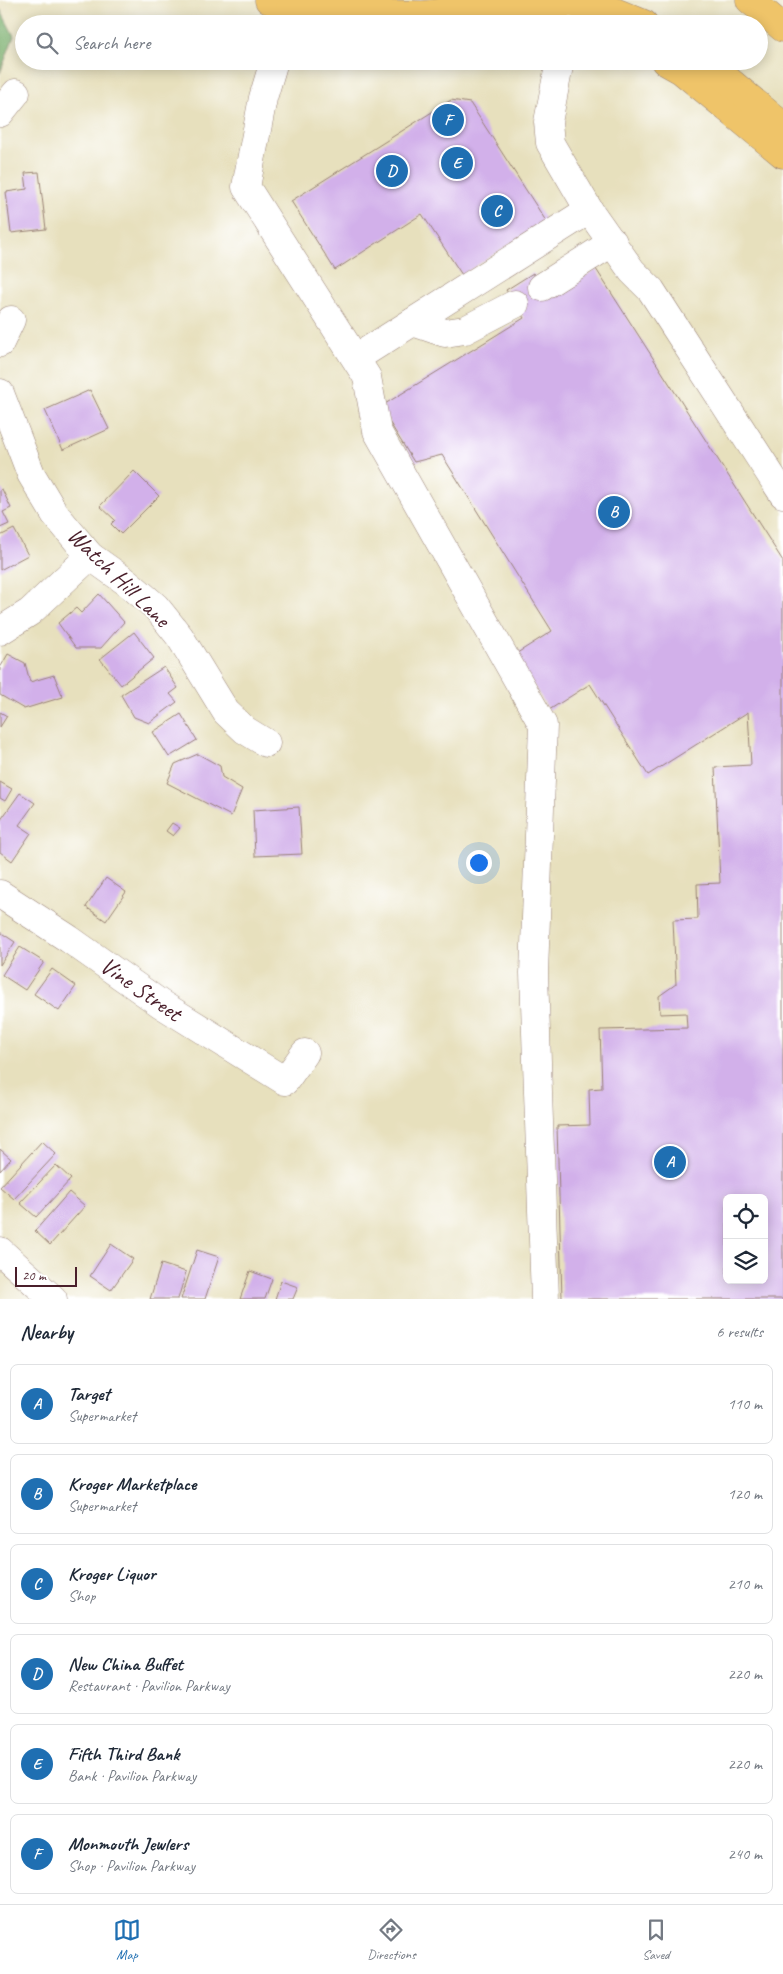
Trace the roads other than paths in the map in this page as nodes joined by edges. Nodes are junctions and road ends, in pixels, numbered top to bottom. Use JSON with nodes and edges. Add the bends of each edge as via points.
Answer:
{"nodes":[{"id":1,"x":750,"y":0,"type":"edge"},
{"id":2,"x":284,"y":8,"type":"edge"},
{"id":3,"x":569,"y":9,"type":"edge"},
{"id":4,"x":298,"y":15,"type":"edge"},
{"id":5,"x":622,"y":15,"type":"edge"},
{"id":6,"x":768,"y":15,"type":"edge"},
{"id":7,"x":768,"y":15,"type":"edge"},
{"id":8,"x":783,"y":28,"type":"edge"},
{"id":9,"x":271,"y":70,"type":"edge"},
{"id":10,"x":558,"y":70,"type":"edge"},
{"id":11,"x":681,"y":70,"type":"edge"},
{"id":12,"x":716,"y":70,"type":"edge"},
{"id":13,"x":783,"y":126,"type":"edge"},
{"id":14,"x":783,"y":154,"type":"edge"},
{"id":15,"x":589,"y":210,"type":"junction"},
{"id":16,"x":612,"y":242,"type":"junction"},
{"id":17,"x":542,"y":287,"type":"dead end"},
{"id":18,"x":515,"y":304,"type":"dead end"},
{"id":19,"x":413,"y":322,"type":"junction"},
{"id":20,"x":356,"y":358,"type":"junction"},
{"id":21,"x":0,"y":393,"type":"edge"},
{"id":22,"x":783,"y":494,"type":"edge"},
{"id":23,"x":90,"y":556,"type":"junction"},
{"id":24,"x":0,"y":631,"type":"edge"},
{"id":25,"x":266,"y":743,"type":"dead end"},
{"id":26,"x":0,"y":894,"type":"edge"},
{"id":27,"x":305,"y":1053,"type":"dead end"},
{"id":28,"x":0,"y":1251,"type":"edge"},
{"id":29,"x":53,"y":1299,"type":"edge"},
{"id":30,"x":545,"y":1299,"type":"edge"}],
"edges":[{"from":1,"to":6,"type":"main road"},
{"from":2,"to":3,"type":"main road","via":[[335,7],[381,14],[423,15],[502,6]]},
{"from":2,"to":4,"type":"main road"},
{"from":3,"to":5,"type":"main road"},
{"from":7,"to":8,"type":"main road"},
{"from":9,"to":20,"type":"street","via":[[246,187]]},
{"from":10,"to":15,"type":"street","via":[[548,122],[550,143]]},
{"from":11,"to":14,"type":"main road"},
{"from":12,"to":13,"type":"main road"},
{"from":15,"to":16,"type":"street"},
{"from":15,"to":19,"type":"street"},
{"from":16,"to":17,"type":"street"},
{"from":16,"to":22,"type":"street","via":[[632,271],[651,290]]},
{"from":18,"to":19,"type":"street","via":[[465,330],[445,332]]},
{"from":19,"to":20,"type":"street"},
{"from":20,"to":30,"type":"street","via":[[367,377],[377,431],[543,725],[534,972]]},
{"from":21,"to":23,"type":"street","name":"Watch Hill Lane","via":[[31,474],[55,514]]},
{"from":23,"to":24,"type":"street","via":[[30,612]]},
{"from":23,"to":25,"type":"street","name":"Watch Hill Lane","via":[[156,607],[180,637],[226,712],[245,730]]},
{"from":26,"to":27,"type":"street","name":"Vine Street","via":[[69,938],[160,1004],[284,1081]]},
{"from":28,"to":29,"type":"street"}]}
